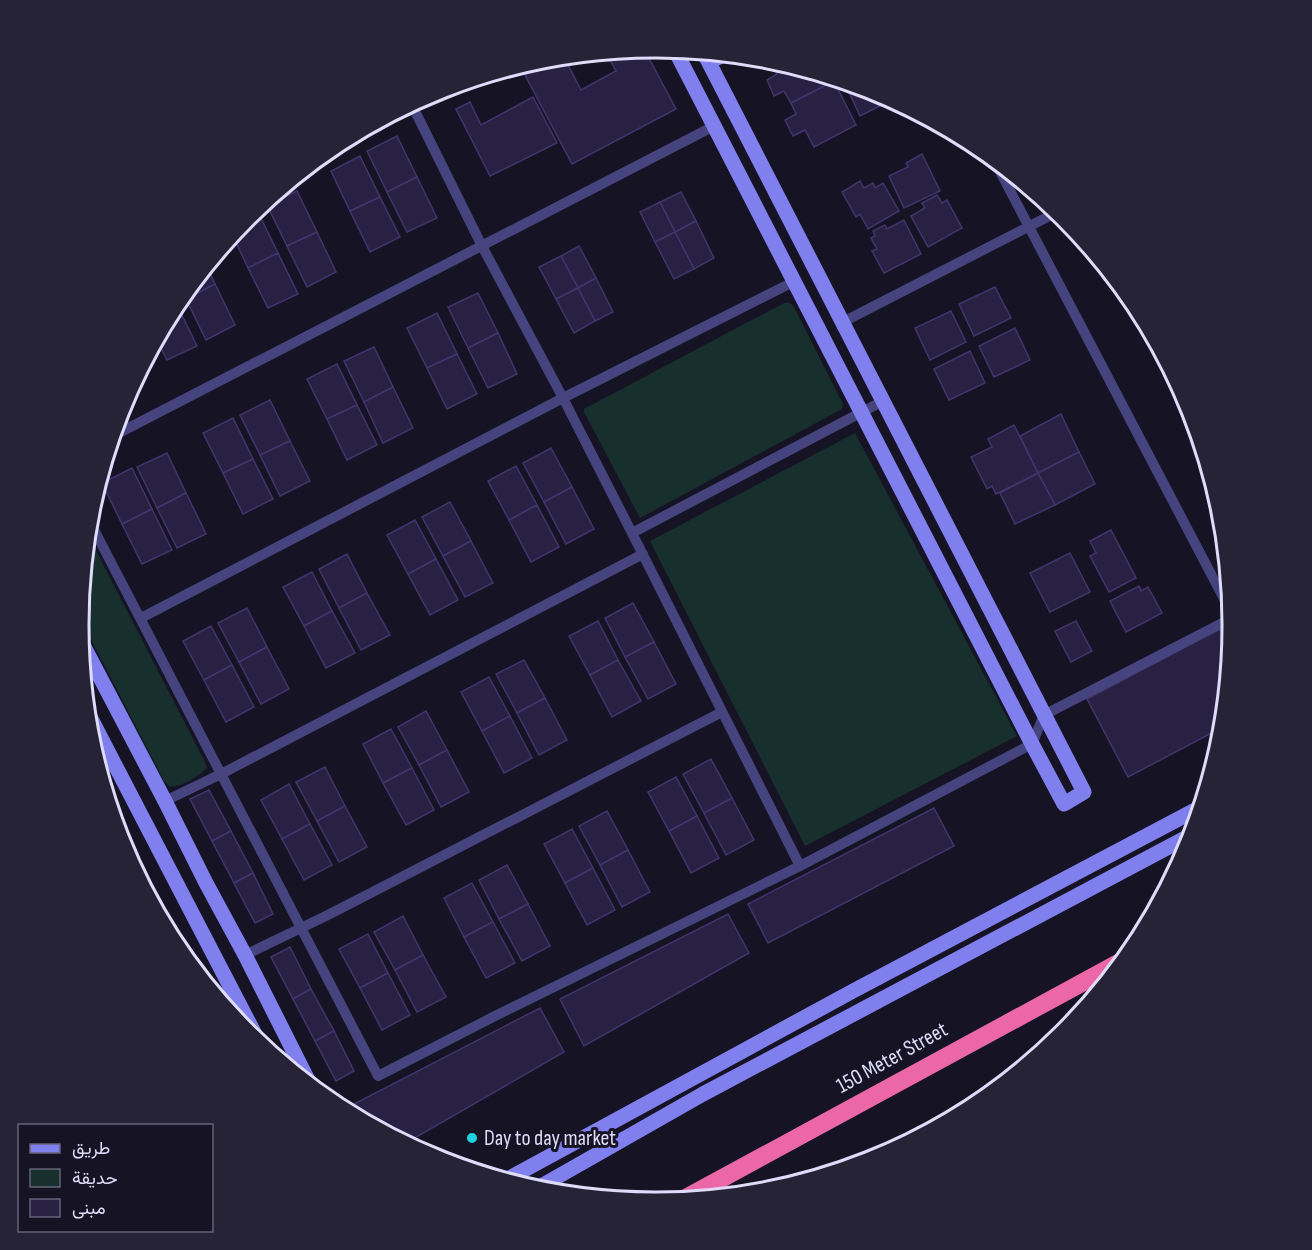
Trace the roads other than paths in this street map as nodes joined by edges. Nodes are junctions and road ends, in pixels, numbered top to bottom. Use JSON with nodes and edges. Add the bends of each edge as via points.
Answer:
{"nodes":[{"id":1,"x":680,"y":59,"type":"edge"},
{"id":2,"x":715,"y":62,"type":"edge"},
{"id":3,"x":416,"y":112,"type":"edge"},
{"id":4,"x":714,"y":126,"type":"junction"},
{"id":5,"x":1004,"y":178,"type":"edge"},
{"id":6,"x":1049,"y":216,"type":"edge"},
{"id":7,"x":1029,"y":226,"type":"junction"},
{"id":8,"x":482,"y":246,"type":"junction"},
{"id":9,"x":795,"y":281,"type":"junction"},
{"id":10,"x":843,"y":322,"type":"junction"},
{"id":11,"x":563,"y":398,"type":"junction"},
{"id":12,"x":883,"y":401,"type":"junction"},
{"id":13,"x":862,"y":412,"type":"junction"},
{"id":14,"x":125,"y":430,"type":"edge"},
{"id":15,"x":632,"y":532,"type":"junction"},
{"id":16,"x":97,"y":534,"type":"edge"},
{"id":17,"x":643,"y":554,"type":"junction"},
{"id":18,"x":1221,"y":595,"type":"edge"},
{"id":19,"x":141,"y":618,"type":"junction"},
{"id":20,"x":1222,"y":621,"type":"edge"},
{"id":21,"x":91,"y":660,"type":"edge"},
{"id":22,"x":722,"y":712,"type":"junction"},
{"id":23,"x":1044,"y":715,"type":"junction"},
{"id":24,"x":1032,"y":744,"type":"junction"},
{"id":25,"x":104,"y":752,"type":"edge"},
{"id":26,"x":221,"y":774,"type":"junction"},
{"id":27,"x":165,"y":801,"type":"junction"},
{"id":28,"x":1190,"y":813,"type":"edge"},
{"id":29,"x":1180,"y":841,"type":"edge"},
{"id":30,"x":800,"y":866,"type":"junction"},
{"id":31,"x":206,"y":883,"type":"junction"},
{"id":32,"x":183,"y":896,"type":"junction"},
{"id":33,"x":302,"y":927,"type":"junction"},
{"id":34,"x":245,"y":955,"type":"junction"},
{"id":35,"x":1105,"y":971,"type":"edge"},
{"id":36,"x":244,"y":1014,"type":"edge"},
{"id":37,"x":301,"y":1066,"type":"edge"},
{"id":38,"x":517,"y":1174,"type":"edge"},
{"id":39,"x":549,"y":1182,"type":"edge"},
{"id":40,"x":702,"y":1189,"type":"edge"}],
"edges":[{"from":1,"to":4,"type":"street"},
{"from":2,"to":10,"type":"street"},
{"from":3,"to":8,"type":"street"},
{"from":4,"to":8,"type":"street"},
{"from":4,"to":9,"type":"street"},
{"from":5,"to":7,"type":"street"},
{"from":6,"to":7,"type":"street"},
{"from":7,"to":10,"type":"street"},
{"from":7,"to":18,"type":"street"},
{"from":8,"to":11,"type":"street"},
{"from":8,"to":14,"type":"street"},
{"from":9,"to":11,"type":"street"},
{"from":9,"to":13,"type":"street"},
{"from":10,"to":12,"type":"street"},
{"from":11,"to":15,"type":"street"},
{"from":11,"to":19,"type":"street"},
{"from":12,"to":13,"type":"street"},
{"from":12,"to":23,"type":"street"},
{"from":13,"to":15,"type":"street"},
{"from":13,"to":24,"type":"street"},
{"from":15,"to":17,"type":"street"},
{"from":16,"to":19,"type":"street"},
{"from":17,"to":22,"type":"street"},
{"from":17,"to":26,"type":"street"},
{"from":19,"to":26,"type":"street"},
{"from":20,"to":23,"type":"street"},
{"from":21,"to":27,"type":"street"},
{"from":22,"to":30,"type":"street"},
{"from":22,"to":33,"type":"street"},
{"from":23,"to":24,"type":"street"},
{"from":23,"to":24,"type":"street","via":[[1084,792],[1064,804]]},
{"from":24,"to":30,"type":"street"},
{"from":25,"to":32,"type":"street"},
{"from":26,"to":27,"type":"street"},
{"from":26,"to":33,"type":"street"},
{"from":27,"to":31,"type":"street"},
{"from":28,"to":38,"type":"street"},
{"from":29,"to":39,"type":"street","via":[[703,1094]]},
{"from":30,"to":33,"type":"street","via":[[378,1076]]},
{"from":31,"to":32,"type":"street"},
{"from":31,"to":34,"type":"street"},
{"from":32,"to":36,"type":"street"},
{"from":33,"to":34,"type":"street"},
{"from":34,"to":37,"type":"street"},
{"from":35,"to":40,"type":"highway","name":"150 Meter Street"}]}
